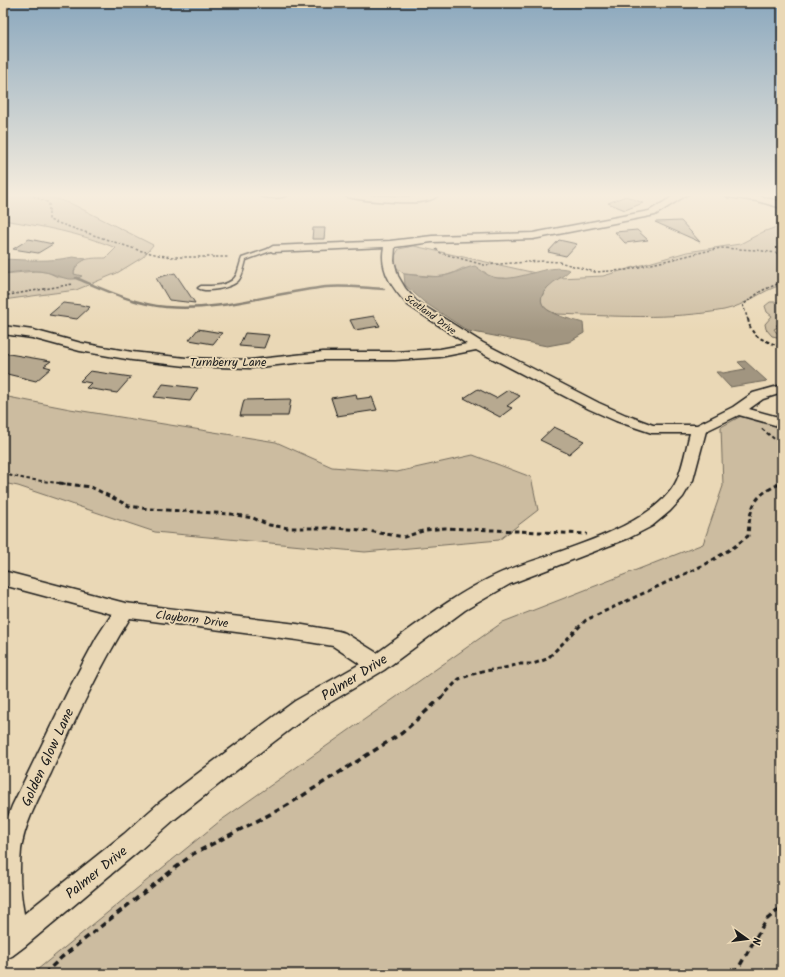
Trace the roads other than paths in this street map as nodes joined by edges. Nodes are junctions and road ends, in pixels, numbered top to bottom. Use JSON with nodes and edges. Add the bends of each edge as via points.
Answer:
{"nodes":[{"id":1,"x":421,"y":240,"type":"edge"},
{"id":2,"x":390,"y":244,"type":"junction"},
{"id":3,"x":273,"y":249,"type":"joint"},
{"id":4,"x":201,"y":288,"type":"dead end"},
{"id":5,"x":3,"y":330,"type":"edge"},
{"id":6,"x":478,"y":346,"type":"junction"},
{"id":7,"x":782,"y":389,"type":"edge"},
{"id":8,"x":738,"y":410,"type":"junction"},
{"id":9,"x":782,"y":423,"type":"edge"},
{"id":10,"x":699,"y":429,"type":"junction"},
{"id":11,"x":3,"y":578,"type":"edge"},
{"id":12,"x":125,"y":610,"type":"junction"},
{"id":13,"x":377,"y":664,"type":"junction"},
{"id":14,"x":9,"y":942,"type":"edge"}],
"edges":[{"from":1,"to":2,"type":"street"},
{"from":2,"to":3,"type":"street"},
{"from":2,"to":6,"type":"street","name":"Scotland Drive","via":[[388,260],[393,281],[403,294],[412,303]]},
{"from":3,"to":4,"type":"lane","via":[[244,259],[239,276],[229,283],[218,288]]},
{"from":5,"to":6,"type":"street","name":"Turnberry Lane","via":[[33,334],[80,347],[186,362],[250,364],[323,356],[440,353]]},
{"from":6,"to":10,"type":"street","name":"Scotland Drive","via":[[621,418],[652,429]]},
{"from":7,"to":8,"type":"street","name":"Scotland Drive","via":[[758,396]]},
{"from":8,"to":9,"type":"street"},
{"from":8,"to":10,"type":"street","name":"Scotland Drive"},
{"from":10,"to":13,"type":"street","name":"Palmer Drive","via":[[685,480],[664,508],[646,522],[612,539],[488,587],[458,605]]},
{"from":11,"to":12,"type":"street","name":"Clayborn Drive"},
{"from":12,"to":13,"type":"street","name":"Clayborn Drive","via":[[338,638]]},
{"from":12,"to":14,"type":"street","name":"Golden Glow Lane","via":[[76,696],[20,814],[9,849]]},
{"from":13,"to":14,"type":"street","name":"Palmer Drive","via":[[302,708],[234,759],[166,811],[132,842]]}]}
